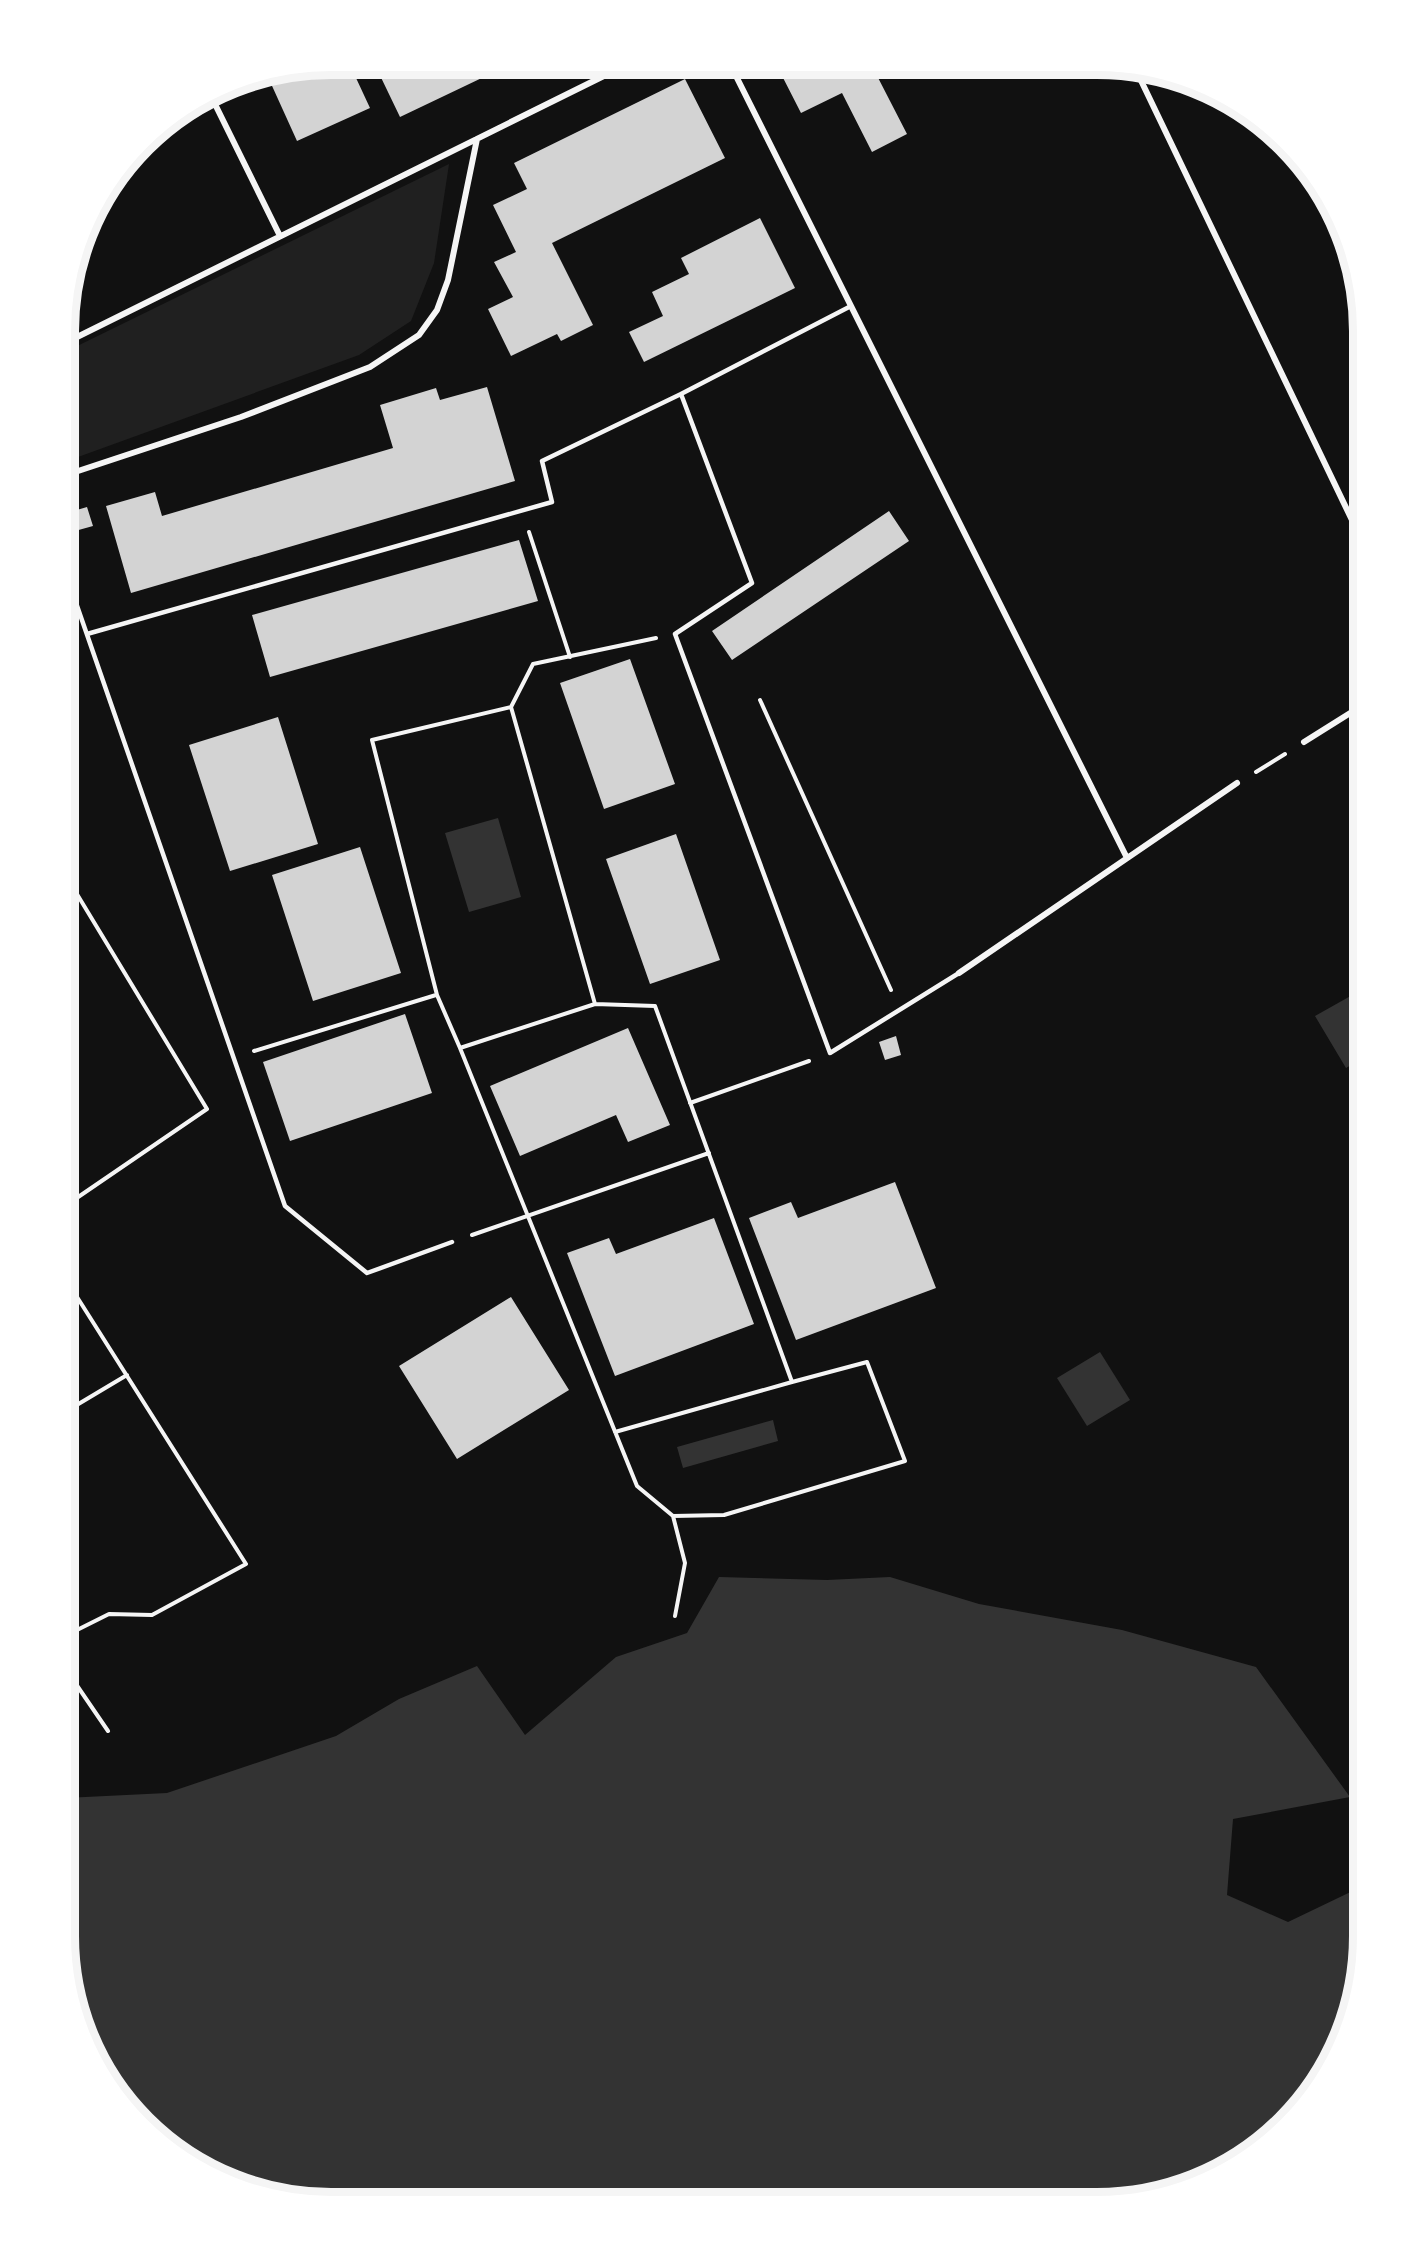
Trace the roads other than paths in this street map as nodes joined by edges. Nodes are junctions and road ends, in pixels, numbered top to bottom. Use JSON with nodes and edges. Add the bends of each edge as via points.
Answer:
{"nodes":[{"id":1,"x":606,"y":75,"type":"edge"},
{"id":2,"x":736,"y":75,"type":"edge"},
{"id":3,"x":1140,"y":79,"type":"edge"},
{"id":4,"x":214,"y":103,"type":"edge"},
{"id":5,"x":477,"y":139,"type":"junction"},
{"id":6,"x":280,"y":236,"type":"junction"},
{"id":7,"x":851,"y":306,"type":"junction"},
{"id":8,"x":75,"y":338,"type":"edge"},
{"id":9,"x":681,"y":394,"type":"junction"},
{"id":10,"x":75,"y":473,"type":"edge"},
{"id":11,"x":1353,"y":522,"type":"edge"},
{"id":12,"x":75,"y":600,"type":"edge"},
{"id":13,"x":87,"y":634,"type":"junction"},
{"id":14,"x":1353,"y":711,"type":"edge"},
{"id":15,"x":1304,"y":742,"type":"road end"},
{"id":16,"x":1237,"y":783,"type":"road end"},
{"id":17,"x":1127,"y":858,"type":"junction"},
{"id":18,"x":959,"y":974,"type":"joint"},
{"id":19,"x":452,"y":1242,"type":"road end"}],
"edges":[{"from":1,"to":5,"type":"street"},
{"from":2,"to":7,"type":"street"},
{"from":3,"to":11,"type":"street"},
{"from":4,"to":6,"type":"street"},
{"from":5,"to":6,"type":"street"},
{"from":5,"to":10,"type":"street","via":[[448,280],[437,310],[419,334],[370,367],[242,417]]},
{"from":6,"to":8,"type":"street"},
{"from":7,"to":9,"type":"lane"},
{"from":7,"to":17,"type":"street"},
{"from":9,"to":13,"type":"lane","via":[[542,461],[552,502]]},
{"from":9,"to":18,"type":"lane","via":[[752,583],[675,634],[830,1053]]},
{"from":12,"to":13,"type":"lane"},
{"from":13,"to":19,"type":"lane","via":[[285,1206],[367,1273]]},
{"from":14,"to":15,"type":"street"},
{"from":16,"to":17,"type":"street"},
{"from":17,"to":18,"type":"street"}]}
